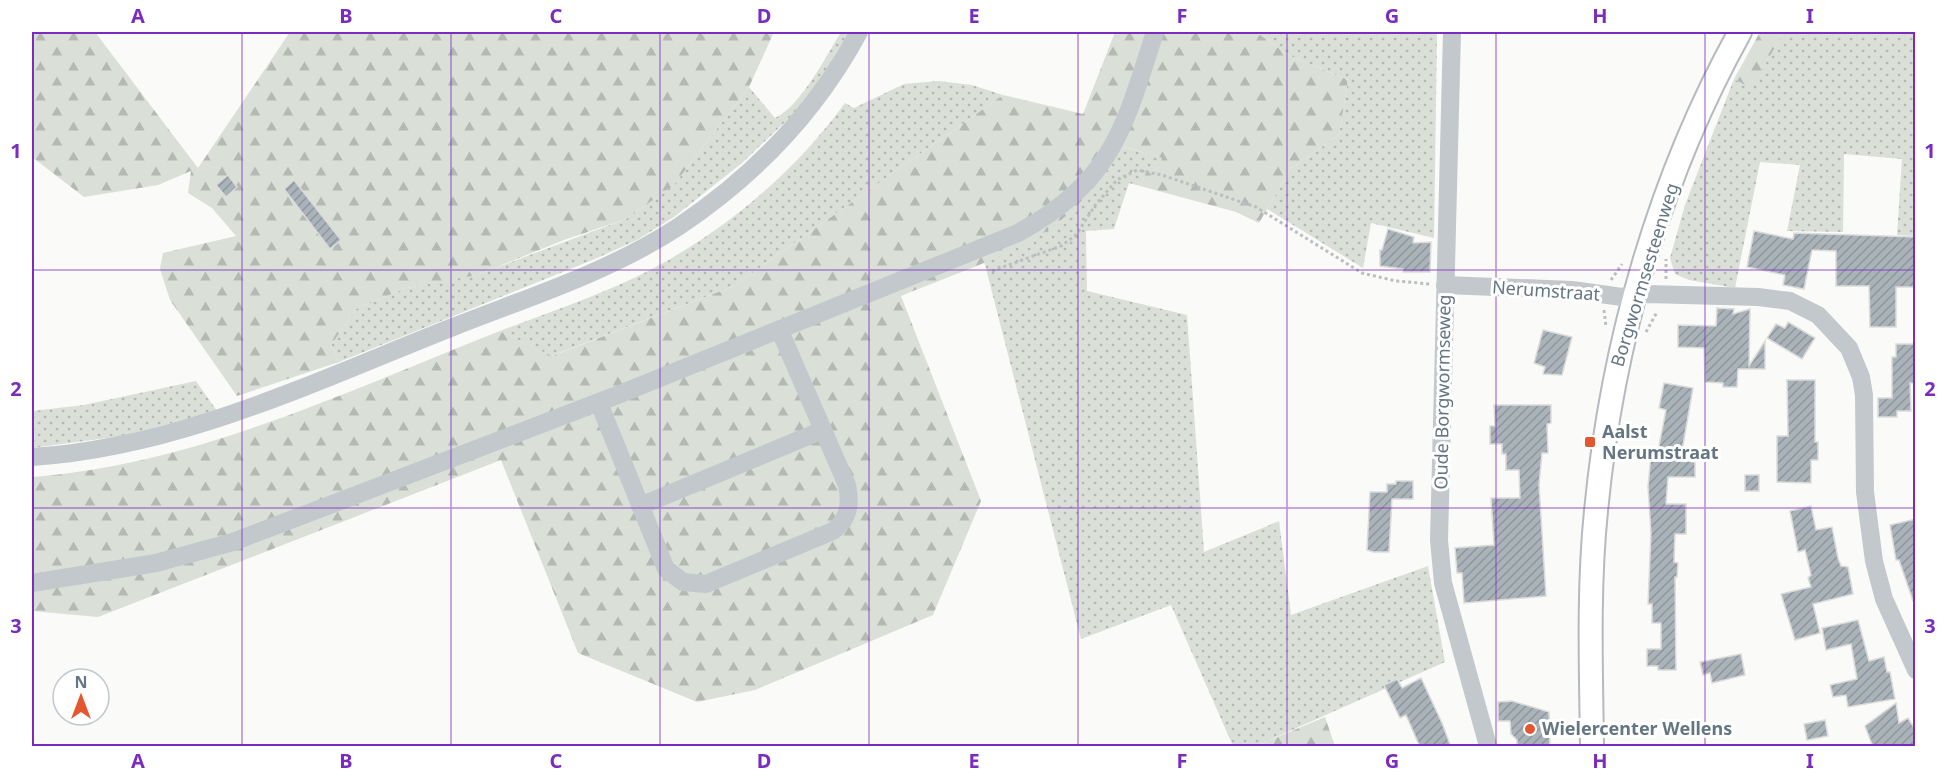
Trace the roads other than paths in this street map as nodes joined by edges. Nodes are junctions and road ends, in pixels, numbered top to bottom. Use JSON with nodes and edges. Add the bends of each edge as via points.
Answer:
{"nodes":[{"id":1,"x":859,"y":32,"type":"edge"},
{"id":2,"x":1155,"y":32,"type":"edge"},
{"id":3,"x":1452,"y":32,"type":"edge"},
{"id":4,"x":1740,"y":32,"type":"edge"},
{"id":5,"x":1445,"y":285,"type":"junction"},
{"id":6,"x":1634,"y":296,"type":"junction"},
{"id":7,"x":780,"y":331,"type":"junction"},
{"id":8,"x":599,"y":403,"type":"junction"},
{"id":9,"x":823,"y":430,"type":"junction"},
{"id":10,"x":32,"y":457,"type":"edge"},
{"id":11,"x":640,"y":506,"type":"junction"},
{"id":12,"x":32,"y":583,"type":"edge"},
{"id":13,"x":1916,"y":670,"type":"edge"},
{"id":14,"x":1488,"y":747,"type":"edge"},
{"id":15,"x":1592,"y":747,"type":"edge"}],
"edges":[{"from":1,"to":10,"type":"street","via":[[826,87],[799,122],[738,182],[678,227],[608,266],[210,421],[130,444]]},
{"from":2,"to":7,"type":"street","via":[[1114,144],[1088,182],[1064,204],[1018,233]]},
{"from":3,"to":5,"type":"street","name":"Oude Borgwormseweg"},
{"from":4,"to":6,"type":"main road","name":"Borgwormsesteenweg","via":[[1687,142]]},
{"from":5,"to":6,"type":"street","name":"Nerumstraat"},
{"from":5,"to":14,"type":"street","name":"Oude Borgwormseweg","via":[[1439,540],[1443,583]]},
{"from":6,"to":13,"type":"street","name":"Nerumstraat","via":[[1758,297],[1790,302],[1818,315],[1849,348],[1864,395],[1865,492],[1874,561],[1884,599]]},
{"from":6,"to":15,"type":"main road","name":"Borgwormsesteenweg","via":[[1616,368],[1595,512]]},
{"from":7,"to":8,"type":"street"},
{"from":7,"to":9,"type":"street"},
{"from":8,"to":11,"type":"street"},
{"from":8,"to":12,"type":"street","via":[[232,542],[156,563]]},
{"from":9,"to":11,"type":"street"},
{"from":9,"to":11,"type":"street","via":[[849,495],[849,509],[843,522],[833,531],[717,582],[689,584],[670,574]]}]}
